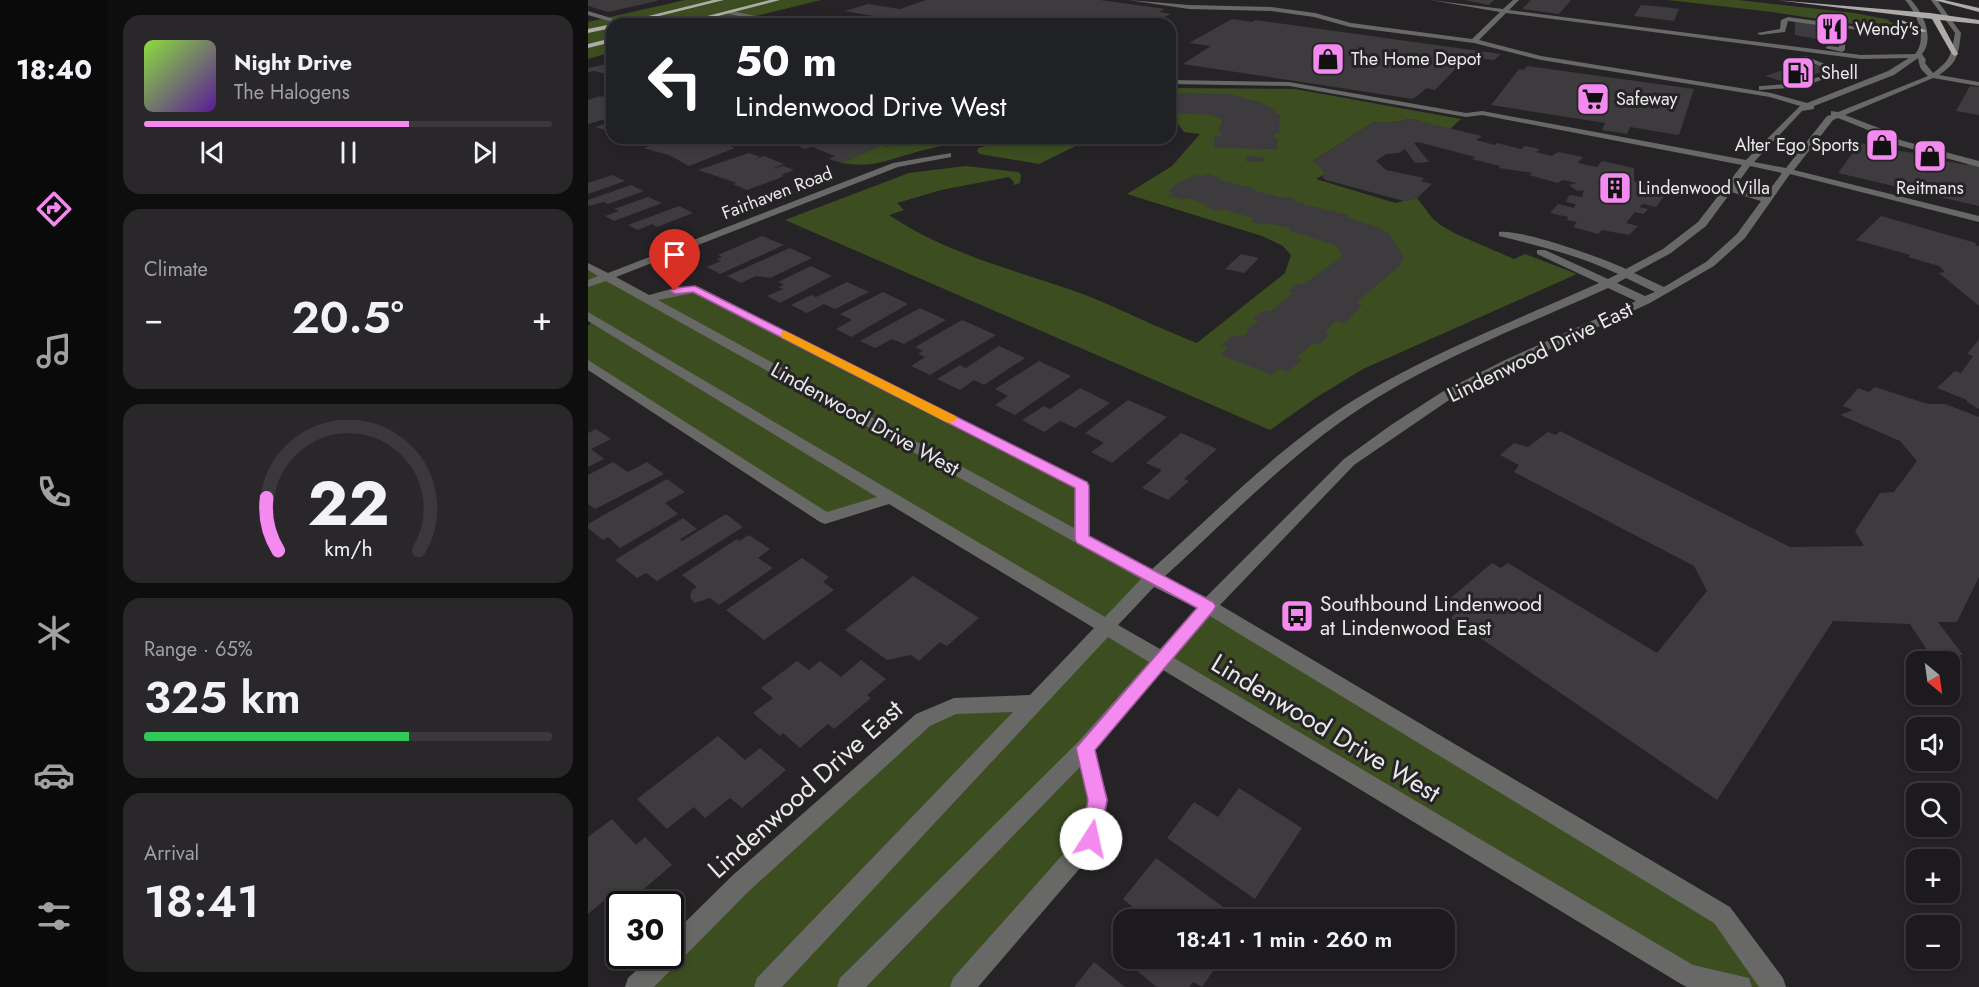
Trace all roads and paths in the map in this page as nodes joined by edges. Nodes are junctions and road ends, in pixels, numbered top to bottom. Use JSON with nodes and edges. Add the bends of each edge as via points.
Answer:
{"nodes":[{"id":1,"x":721,"y":0,"type":"edge"},
{"id":2,"x":777,"y":0,"type":"edge"},
{"id":3,"x":1131,"y":0,"type":"edge"},
{"id":4,"x":1237,"y":0,"type":"edge"},
{"id":5,"x":1433,"y":0,"type":"edge"},
{"id":6,"x":1516,"y":0,"type":"edge"},
{"id":7,"x":1778,"y":0,"type":"edge"},
{"id":8,"x":1848,"y":0,"type":"edge"},
{"id":9,"x":1908,"y":0,"type":"edge"},
{"id":10,"x":1935,"y":0,"type":"edge"},
{"id":11,"x":1916,"y":7,"type":"junction"},
{"id":12,"x":1222,"y":8,"type":"junction"},
{"id":13,"x":1943,"y":10,"type":"junction"},
{"id":14,"x":1865,"y":11,"type":"junction"},
{"id":15,"x":728,"y":12,"type":"junction"},
{"id":16,"x":1504,"y":12,"type":"junction"},
{"id":17,"x":1979,"y":12,"type":"edge"},
{"id":18,"x":588,"y":13,"type":"edge"},
{"id":19,"x":1920,"y":17,"type":"junction"},
{"id":20,"x":646,"y":18,"type":"edge"},
{"id":21,"x":704,"y":18,"type":"edge"},
{"id":22,"x":755,"y":18,"type":"edge"},
{"id":23,"x":606,"y":19,"type":"edge"},
{"id":24,"x":1937,"y":19,"type":"junction"},
{"id":25,"x":1950,"y":20,"type":"junction"},
{"id":26,"x":1979,"y":22,"type":"edge"},
{"id":27,"x":1842,"y":24,"type":"junction"},
{"id":28,"x":606,"y":27,"type":"edge"},
{"id":29,"x":1979,"y":28,"type":"edge"},
{"id":30,"x":1864,"y":29,"type":"dead end"},
{"id":31,"x":588,"y":31,"type":"edge"},
{"id":32,"x":1924,"y":32,"type":"junction"},
{"id":33,"x":1958,"y":33,"type":"junction"},
{"id":34,"x":1474,"y":41,"type":"junction"},
{"id":35,"x":606,"y":42,"type":"edge"},
{"id":36,"x":588,"y":46,"type":"edge"},
{"id":37,"x":1870,"y":52,"type":"dead end"},
{"id":38,"x":1955,"y":54,"type":"junction"},
{"id":39,"x":1918,"y":55,"type":"junction"},
{"id":40,"x":1861,"y":57,"type":"junction"},
{"id":41,"x":1805,"y":58,"type":"dead end"},
{"id":42,"x":1950,"y":64,"type":"junction"},
{"id":43,"x":1891,"y":73,"type":"junction"},
{"id":44,"x":1933,"y":76,"type":"junction"},
{"id":45,"x":1979,"y":79,"type":"edge"},
{"id":46,"x":1176,"y":82,"type":"edge"},
{"id":47,"x":1979,"y":84,"type":"edge"},
{"id":48,"x":1745,"y":90,"type":"junction"},
{"id":49,"x":1803,"y":107,"type":"junction"},
{"id":50,"x":1818,"y":109,"type":"dead end"},
{"id":51,"x":1832,"y":115,"type":"junction"},
{"id":52,"x":948,"y":155,"type":"dead end"},
{"id":53,"x":1748,"y":163,"type":"junction"},
{"id":54,"x":1979,"y":164,"type":"edge"},
{"id":55,"x":1788,"y":171,"type":"junction"},
{"id":56,"x":1731,"y":189,"type":"junction"},
{"id":57,"x":1767,"y":200,"type":"junction"},
{"id":58,"x":1979,"y":219,"type":"edge"},
{"id":59,"x":588,"y":266,"type":"edge"},
{"id":60,"x":1626,"y":274,"type":"junction"},
{"id":61,"x":607,"y":276,"type":"junction"},
{"id":62,"x":1609,"y":283,"type":"junction"},
{"id":63,"x":588,"y":284,"type":"edge"},
{"id":64,"x":1664,"y":292,"type":"junction"},
{"id":65,"x":648,"y":299,"type":"junction"},
{"id":66,"x":1646,"y":301,"type":"junction"},
{"id":67,"x":590,"y":321,"type":"edge"},
{"id":68,"x":588,"y":364,"type":"edge"},
{"id":69,"x":891,"y":498,"type":"junction"},
{"id":70,"x":1082,"y":539,"type":"junction"},
{"id":71,"x":1152,"y":578,"type":"junction"},
{"id":72,"x":1208,"y":606,"type":"junction"},
{"id":73,"x":1107,"y":628,"type":"junction"},
{"id":74,"x":1160,"y":660,"type":"junction"},
{"id":75,"x":1033,"y":703,"type":"junction"},
{"id":76,"x":1085,"y":748,"type":"junction"},
{"id":77,"x":684,"y":941,"type":"edge"},
{"id":78,"x":656,"y":969,"type":"edge"},
{"id":79,"x":637,"y":987,"type":"edge"},
{"id":80,"x":766,"y":987,"type":"edge"},
{"id":81,"x":849,"y":987,"type":"edge"},
{"id":82,"x":962,"y":987,"type":"edge"},
{"id":83,"x":1740,"y":987,"type":"edge"},
{"id":84,"x":1774,"y":987,"type":"edge"}],
"edges":[{"from":1,"to":20,"type":"main road"},
{"from":2,"to":15,"type":"main road"},
{"from":3,"to":12,"type":"street"},
{"from":4,"to":12,"type":"street"},
{"from":5,"to":16,"type":"street"},
{"from":6,"to":16,"type":"street"},
{"from":7,"to":14,"type":"main road"},
{"from":8,"to":11,"type":"main road"},
{"from":9,"to":11,"type":"street"},
{"from":10,"to":13,"type":"street"},
{"from":10,"to":17,"type":"main road"},
{"from":11,"to":13,"type":"main road"},
{"from":11,"to":19,"type":"street"},
{"from":11,"to":24,"type":"main road"},
{"from":12,"to":34,"type":"street","via":[[1271,9],[1350,25]]},
{"from":13,"to":17,"type":"main road"},
{"from":13,"to":25,"type":"street"},
{"from":14,"to":19,"type":"main road"},
{"from":14,"to":32,"type":"main road"},
{"from":15,"to":21,"type":"main road"},
{"from":15,"to":22,"type":"street"},
{"from":16,"to":34,"type":"street"},
{"from":16,"to":40,"type":"street"},
{"from":18,"to":23,"type":"street"},
{"from":19,"to":24,"type":"main road"},
{"from":19,"to":32,"type":"street"},
{"from":24,"to":25,"type":"main road"},
{"from":24,"to":38,"type":"main road"},
{"from":25,"to":26,"type":"main road"},
{"from":25,"to":33,"type":"street"},
{"from":27,"to":27,"type":"street","via":[[1842,50],[1760,35],[1783,31],[1784,20],[1788,19]]},
{"from":27,"to":30,"type":"street"},
{"from":28,"to":31,"type":"main road"},
{"from":29,"to":33,"type":"main road"},
{"from":32,"to":39,"type":"street","via":[[1923,49]]},
{"from":33,"to":38,"type":"street","name":"Lindenwood Drive East"},
{"from":34,"to":48,"type":"street","via":[[1542,58]]},
{"from":35,"to":36,"type":"main road"},
{"from":37,"to":40,"type":"street"},
{"from":38,"to":42,"type":"street","name":"Lindenwood Drive East"},
{"from":39,"to":40,"type":"street"},
{"from":39,"to":43,"type":"street","name":"Lindenwood Drive East"},
{"from":39,"to":44,"type":"street","via":[[1923,60],[1923,69]]},
{"from":40,"to":43,"type":"street"},
{"from":41,"to":48,"type":"street","via":[[1841,72],[1801,85]]},
{"from":42,"to":44,"type":"street","name":"Lindenwood Drive East"},
{"from":42,"to":45,"type":"street"},
{"from":43,"to":49,"type":"street","name":"Lindenwood Drive East"},
{"from":44,"to":47,"type":"street"},
{"from":44,"to":51,"type":"street","name":"Lindenwood Drive East"},
{"from":46,"to":53,"type":"street","via":[[1289,84],[1466,115],[1482,112]]},
{"from":48,"to":49,"type":"street"},
{"from":49,"to":50,"type":"street"},
{"from":49,"to":51,"type":"street"},
{"from":49,"to":53,"type":"street","name":"Lindenwood Drive East"},
{"from":51,"to":54,"type":"street","via":[[1870,135]]},
{"from":51,"to":55,"type":"street","name":"Lindenwood Drive East"},
{"from":52,"to":61,"type":"street","name":"Fairhaven Road","via":[[896,165]]},
{"from":53,"to":55,"type":"street"},
{"from":53,"to":56,"type":"street","name":"Lindenwood Drive East"},
{"from":55,"to":57,"type":"street","name":"Lindenwood Drive East"},
{"from":55,"to":58,"type":"street"},
{"from":56,"to":57,"type":"street"},
{"from":56,"to":60,"type":"street","name":"Lindenwood Drive East","via":[[1702,224],[1667,251]]},
{"from":57,"to":64,"type":"street","name":"Lindenwood Drive East","via":[[1727,250]]},
{"from":59,"to":61,"type":"street","name":"Lindenwood Drive West"},
{"from":60,"to":62,"type":"street","name":"Lindenwood Drive East"},
{"from":60,"to":62,"type":"street","via":[[1556,247],[1503,234]]},
{"from":60,"to":64,"type":"street"},
{"from":61,"to":63,"type":"street","name":"Fairhaven Road"},
{"from":61,"to":65,"type":"street","name":"Lindenwood Drive West"},
{"from":62,"to":66,"type":"street"},
{"from":62,"to":71,"type":"street","name":"Lindenwood Drive East","via":[[1410,373],[1354,406],[1307,439]]},
{"from":64,"to":66,"type":"street","name":"Lindenwood Drive East"},
{"from":65,"to":70,"type":"street","name":"Lindenwood Drive West"},
{"from":65,"to":70,"type":"street","name":"Lindenwood Drive West","via":[[695,289],[1082,486]]},
{"from":66,"to":72,"type":"street","name":"Lindenwood Drive East","via":[[1507,364],[1447,395],[1396,428],[1349,462]]},
{"from":67,"to":69,"type":"street","name":"Lindenwood Drive West"},
{"from":68,"to":69,"type":"street","via":[[825,518]]},
{"from":69,"to":73,"type":"street","name":"Lindenwood Drive West"},
{"from":70,"to":71,"type":"street","name":"Lindenwood Drive West"},
{"from":71,"to":72,"type":"street","name":"Lindenwood Drive West"},
{"from":71,"to":73,"type":"street","name":"Lindenwood Drive East"},
{"from":72,"to":74,"type":"street","name":"Lindenwood Drive East"},
{"from":72,"to":84,"type":"street","name":"Lindenwood Drive West","via":[[1722,915]]},
{"from":73,"to":74,"type":"street","name":"Lindenwood Drive West"},
{"from":73,"to":75,"type":"street","name":"Lindenwood Drive East"},
{"from":74,"to":76,"type":"street","name":"Lindenwood Drive East"},
{"from":74,"to":83,"type":"street","name":"Lindenwood Drive West","via":[[1689,976]]},
{"from":75,"to":77,"type":"street","name":"Lindenwood Drive East","via":[[954,706],[923,720],[741,883]]},
{"from":75,"to":80,"type":"street","name":"Lindenwood Drive East"},
{"from":76,"to":81,"type":"street","name":"Lindenwood Drive East"},
{"from":76,"to":82,"type":"street","via":[[1098,800],[1091,839]]},
{"from":78,"to":79,"type":"street","name":"Lindenwood Drive East"}]}
